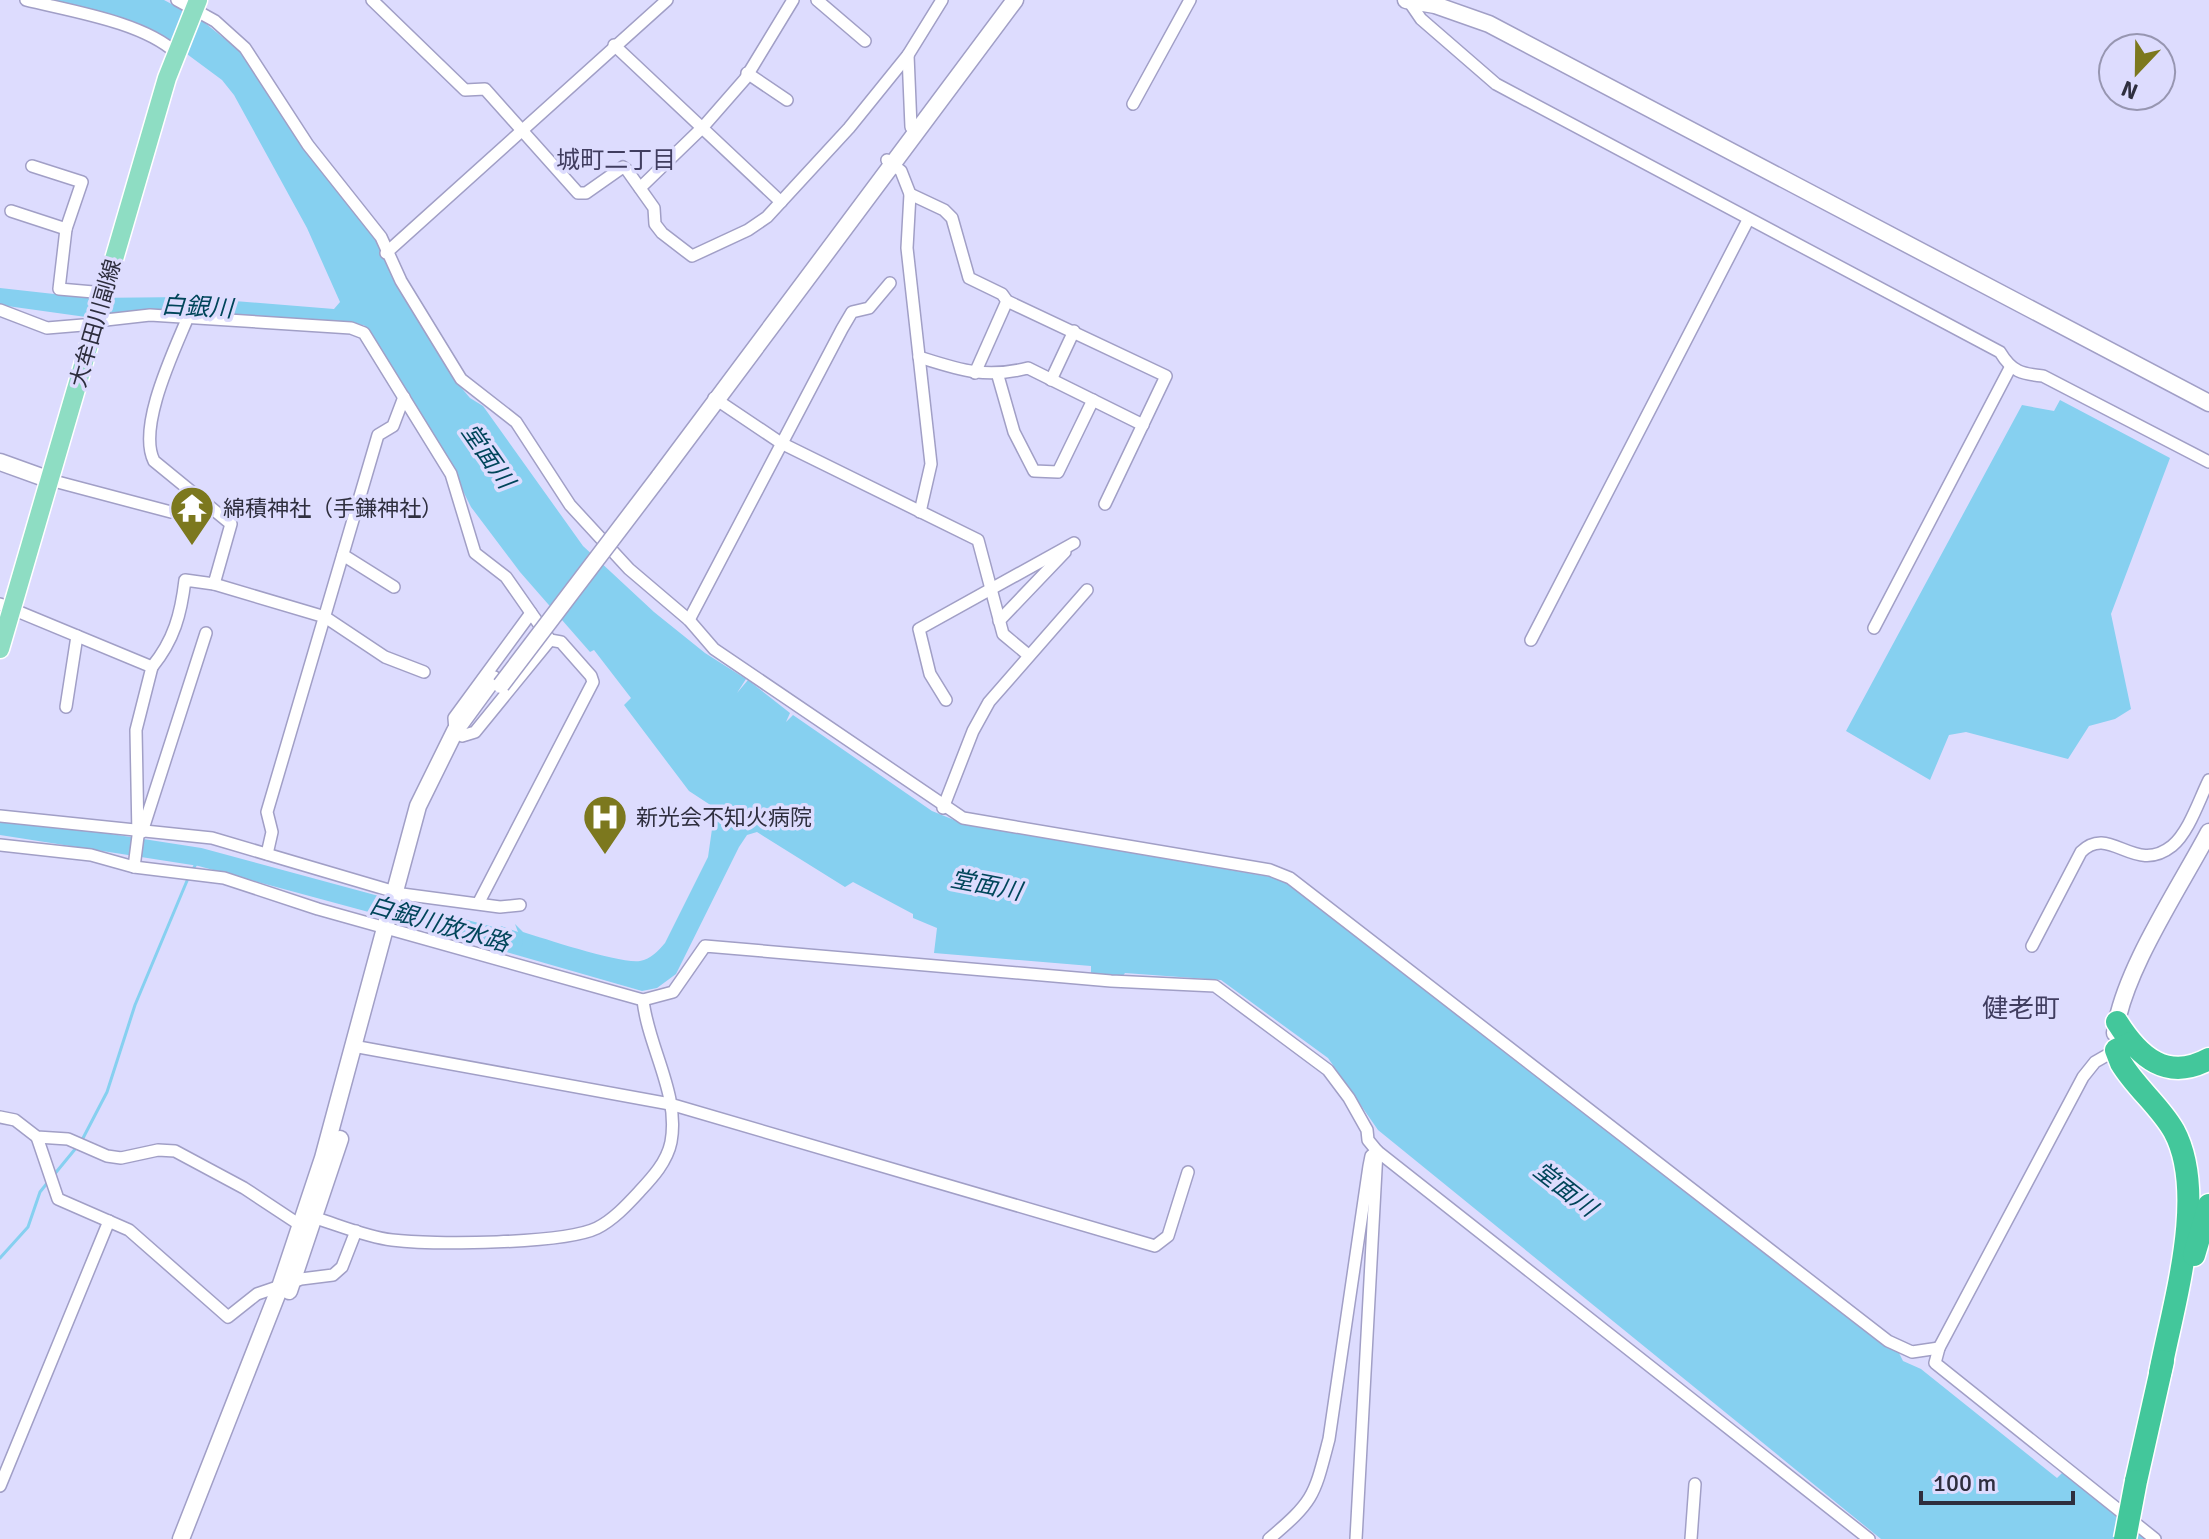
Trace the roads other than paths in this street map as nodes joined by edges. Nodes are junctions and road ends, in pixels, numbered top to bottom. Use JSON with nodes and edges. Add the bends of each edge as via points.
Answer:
{"nodes":[{"id":1,"x":26,"y":0,"type":"edge"},
{"id":2,"x":177,"y":0,"type":"edge"},
{"id":3,"x":372,"y":0,"type":"edge"},
{"id":4,"x":667,"y":0,"type":"edge"},
{"id":5,"x":793,"y":0,"type":"edge"},
{"id":6,"x":817,"y":0,"type":"edge"},
{"id":7,"x":942,"y":0,"type":"edge"},
{"id":8,"x":1004,"y":0,"type":"edge"},
{"id":9,"x":1015,"y":0,"type":"edge"},
{"id":10,"x":1190,"y":0,"type":"edge"},
{"id":11,"x":1407,"y":0,"type":"edge"},
{"id":12,"x":195,"y":7,"type":"edge"},
{"id":13,"x":865,"y":41,"type":"dead end"},
{"id":14,"x":614,"y":45,"type":"junction"},
{"id":15,"x":177,"y":49,"type":"junction"},
{"id":16,"x":908,"y":55,"type":"junction"},
{"id":17,"x":747,"y":73,"type":"junction"},
{"id":18,"x":787,"y":100,"type":"dead end"},
{"id":19,"x":1133,"y":104,"type":"dead end"},
{"id":20,"x":703,"y":127,"type":"junction"},
{"id":21,"x":914,"y":130,"type":"junction"},
{"id":22,"x":522,"y":132,"type":"junction"},
{"id":23,"x":890,"y":163,"type":"junction"},
{"id":24,"x":32,"y":166,"type":"dead end"},
{"id":25,"x":640,"y":188,"type":"junction"},
{"id":26,"x":910,"y":194,"type":"junction"},
{"id":27,"x":781,"y":202,"type":"junction"},
{"id":28,"x":11,"y":211,"type":"dead end"},
{"id":29,"x":1748,"y":220,"type":"junction"},
{"id":30,"x":66,"y":229,"type":"junction"},
{"id":31,"x":386,"y":253,"type":"junction"},
{"id":32,"x":890,"y":283,"type":"dead end"},
{"id":33,"x":105,"y":293,"type":"junction"},
{"id":34,"x":1007,"y":301,"type":"junction"},
{"id":35,"x":0,"y":310,"type":"edge"},
{"id":36,"x":188,"y":317,"type":"junction"},
{"id":37,"x":96,"y":325,"type":"junction"},
{"id":38,"x":1074,"y":331,"type":"junction"},
{"id":39,"x":919,"y":357,"type":"junction"},
{"id":40,"x":2010,"y":368,"type":"junction"},
{"id":41,"x":975,"y":373,"type":"junction"},
{"id":42,"x":998,"y":376,"type":"junction"},
{"id":43,"x":1051,"y":380,"type":"junction"},
{"id":44,"x":404,"y":397,"type":"junction"},
{"id":45,"x":714,"y":398,"type":"junction"},
{"id":46,"x":1093,"y":400,"type":"junction"},
{"id":47,"x":2209,"y":403,"type":"edge"},
{"id":48,"x":1143,"y":425,"type":"junction"},
{"id":49,"x":781,"y":443,"type":"junction"},
{"id":50,"x":0,"y":462,"type":"edge"},
{"id":51,"x":2209,"y":462,"type":"edge"},
{"id":52,"x":50,"y":480,"type":"junction"},
{"id":53,"x":1105,"y":504,"type":"dead end"},
{"id":54,"x":171,"y":512,"type":"dead end"},
{"id":55,"x":920,"y":512,"type":"junction"},
{"id":56,"x":343,"y":555,"type":"junction"},
{"id":57,"x":214,"y":584,"type":"junction"},
{"id":58,"x":394,"y":587,"type":"dead end"},
{"id":59,"x":989,"y":590,"type":"junction"},
{"id":60,"x":1087,"y":590,"type":"dead end"},
{"id":61,"x":6,"y":607,"type":"edge"},
{"id":62,"x":531,"y":613,"type":"junction"},
{"id":63,"x":325,"y":617,"type":"junction"},
{"id":64,"x":689,"y":620,"type":"junction"},
{"id":65,"x":999,"y":621,"type":"junction"},
{"id":66,"x":1874,"y":628,"type":"dead end"},
{"id":67,"x":206,"y":633,"type":"dead end"},
{"id":68,"x":77,"y":636,"type":"junction"},
{"id":69,"x":550,"y":640,"type":"junction"},
{"id":70,"x":1531,"y":640,"type":"dead end"},
{"id":71,"x":0,"y":649,"type":"edge"},
{"id":72,"x":1027,"y":654,"type":"junction"},
{"id":73,"x":152,"y":667,"type":"junction"},
{"id":74,"x":424,"y":672,"type":"dead end"},
{"id":75,"x":946,"y":700,"type":"dead end"},
{"id":76,"x":66,"y":707,"type":"dead end"},
{"id":77,"x":458,"y":734,"type":"junction"},
{"id":78,"x":2209,"y":780,"type":"edge"},
{"id":79,"x":943,"y":808,"type":"junction"},
{"id":80,"x":0,"y":816,"type":"edge"},
{"id":81,"x":2209,"y":832,"type":"edge"},
{"id":82,"x":139,"y":833,"type":"junction"},
{"id":83,"x":0,"y":845,"type":"edge"},
{"id":84,"x":267,"y":854,"type":"junction"},
{"id":85,"x":135,"y":864,"type":"junction"},
{"id":86,"x":398,"y":892,"type":"junction"},
{"id":87,"x":479,"y":902,"type":"junction"},
{"id":88,"x":520,"y":905,"type":"dead end"},
{"id":89,"x":388,"y":929,"type":"junction"},
{"id":90,"x":2032,"y":946,"type":"dead end"},
{"id":91,"x":643,"y":1000,"type":"junction"},
{"id":92,"x":2117,"y":1022,"type":"joint"},
{"id":93,"x":358,"y":1047,"type":"junction"},
{"id":94,"x":2124,"y":1047,"type":"junction"},
{"id":95,"x":2209,"y":1059,"type":"edge"},
{"id":96,"x":670,"y":1104,"type":"junction"},
{"id":97,"x":0,"y":1117,"type":"edge"},
{"id":98,"x":37,"y":1137,"type":"junction"},
{"id":99,"x":1377,"y":1151,"type":"junction"},
{"id":100,"x":1188,"y":1172,"type":"dead end"},
{"id":101,"x":2207,"y":1212,"type":"edge"},
{"id":102,"x":316,"y":1218,"type":"junction"},
{"id":103,"x":109,"y":1221,"type":"junction"},
{"id":104,"x":300,"y":1225,"type":"junction"},
{"id":105,"x":356,"y":1231,"type":"junction"},
{"id":106,"x":287,"y":1284,"type":"junction"},
{"id":107,"x":1939,"y":1348,"type":"junction"},
{"id":108,"x":2160,"y":1373,"type":"junction"},
{"id":109,"x":1695,"y":1484,"type":"dead end"},
{"id":110,"x":0,"y":1486,"type":"edge"},
{"id":111,"x":181,"y":1539,"type":"edge"},
{"id":112,"x":193,"y":1539,"type":"edge"},
{"id":113,"x":1269,"y":1539,"type":"edge"},
{"id":114,"x":1356,"y":1539,"type":"edge"},
{"id":115,"x":1691,"y":1539,"type":"edge"},
{"id":116,"x":1869,"y":1539,"type":"edge"},
{"id":117,"x":2125,"y":1539,"type":"edge"},
{"id":118,"x":2155,"y":1539,"type":"edge"}],
"edges":[{"from":1,"to":15,"type":"street","via":[[116,24]]},
{"from":2,"to":12,"type":"street"},
{"from":3,"to":22,"type":"street","via":[[465,90],[485,89]]},
{"from":4,"to":14,"type":"street"},
{"from":5,"to":17,"type":"street"},
{"from":6,"to":13,"type":"street"},
{"from":7,"to":16,"type":"street"},
{"from":8,"to":21,"type":"street"},
{"from":9,"to":21,"type":"street"},
{"from":10,"to":19,"type":"street"},
{"from":11,"to":29,"type":"street","via":[[1421,19],[1496,84]]},
{"from":11,"to":47,"type":"street","via":[[1489,24]]},
{"from":12,"to":15,"type":"main road","name":"大牟田川副線"},
{"from":12,"to":31,"type":"street","via":[[245,48],[308,145],[381,237]]},
{"from":14,"to":20,"type":"street"},
{"from":14,"to":22,"type":"street"},
{"from":15,"to":33,"type":"main road","name":"大牟田川副線"},
{"from":16,"to":21,"type":"street"},
{"from":16,"to":27,"type":"street"},
{"from":17,"to":18,"type":"street"},
{"from":17,"to":20,"type":"street"},
{"from":20,"to":25,"type":"street"},
{"from":20,"to":27,"type":"street"},
{"from":21,"to":23,"type":"street"},
{"from":22,"to":25,"type":"street","via":[[578,193],[586,193],[623,167]]},
{"from":22,"to":31,"type":"street"},
{"from":23,"to":26,"type":"street","via":[[901,171]]},
{"from":23,"to":45,"type":"street"},
{"from":24,"to":30,"type":"street","via":[[82,182]]},
{"from":25,"to":27,"type":"street","via":[[654,208],[655,224],[692,256],[748,230]]},
{"from":26,"to":34,"type":"street","via":[[952,218],[969,278]]},
{"from":26,"to":39,"type":"street","via":[[907,248]]},
{"from":28,"to":30,"type":"street"},
{"from":29,"to":40,"type":"street","via":[[2000,352]]},
{"from":29,"to":70,"type":"street"},
{"from":30,"to":33,"type":"street","via":[[59,289]]},
{"from":31,"to":64,"type":"street","via":[[461,379],[516,422],[570,505],[629,569]]},
{"from":32,"to":49,"type":"street","via":[[869,308],[852,312]]},
{"from":33,"to":37,"type":"main road","name":"大牟田川副線"},
{"from":34,"to":38,"type":"street"},
{"from":34,"to":41,"type":"street"},
{"from":35,"to":37,"type":"street","via":[[47,328]]},
{"from":36,"to":37,"type":"street","via":[[150,315]]},
{"from":36,"to":44,"type":"street","via":[[351,328],[364,333]]},
{"from":36,"to":57,"type":"street","via":[[153,411],[150,453],[231,524]]},
{"from":37,"to":52,"type":"main road","name":"大牟田川副線"},
{"from":38,"to":43,"type":"street"},
{"from":38,"to":48,"type":"street","via":[[1166,376]]},
{"from":39,"to":41,"type":"street"},
{"from":39,"to":55,"type":"street","via":[[931,464]]},
{"from":40,"to":51,"type":"street","via":[[2043,376]]},
{"from":40,"to":66,"type":"street"},
{"from":41,"to":42,"type":"street"},
{"from":42,"to":43,"type":"street","via":[[1028,368]]},
{"from":42,"to":46,"type":"street","via":[[1014,432],[1034,471],[1058,472]]},
{"from":43,"to":46,"type":"street"},
{"from":44,"to":56,"type":"street","via":[[393,426],[378,435]]},
{"from":44,"to":62,"type":"street","via":[[451,474],[475,553],[506,577]]},
{"from":45,"to":49,"type":"street"},
{"from":45,"to":77,"type":"street"},
{"from":46,"to":48,"type":"street"},
{"from":48,"to":53,"type":"street"},
{"from":49,"to":55,"type":"street"},
{"from":49,"to":64,"type":"street"},
{"from":50,"to":52,"type":"street"},
{"from":52,"to":54,"type":"street"},
{"from":52,"to":61,"type":"main road","name":"大牟田川副線"},
{"from":55,"to":59,"type":"street","via":[[978,540]]},
{"from":56,"to":58,"type":"street"},
{"from":56,"to":63,"type":"street"},
{"from":57,"to":63,"type":"street"},
{"from":57,"to":73,"type":"street","via":[[185,580],[180,618]]},
{"from":59,"to":65,"type":"street"},
{"from":59,"to":65,"type":"street","via":[[1074,543]]},
{"from":59,"to":75,"type":"street","via":[[919,629],[930,674]]},
{"from":60,"to":72,"type":"street"},
{"from":61,"to":68,"type":"street"},
{"from":61,"to":71,"type":"main road","name":"大牟田川副線"},
{"from":62,"to":69,"type":"street"},
{"from":62,"to":77,"type":"street","via":[[454,718]]},
{"from":63,"to":74,"type":"street","via":[[385,657]]},
{"from":63,"to":84,"type":"street","via":[[267,812],[272,832]]},
{"from":64,"to":79,"type":"street","via":[[714,649]]},
{"from":65,"to":72,"type":"street","via":[[1003,634]]},
{"from":67,"to":82,"type":"street"},
{"from":68,"to":73,"type":"street"},
{"from":68,"to":76,"type":"street"},
{"from":69,"to":77,"type":"street","via":[[475,732]]},
{"from":69,"to":87,"type":"street","via":[[561,642],[593,682]]},
{"from":72,"to":79,"type":"street","via":[[973,731]]},
{"from":73,"to":82,"type":"street","via":[[136,730]]},
{"from":77,"to":86,"type":"street","via":[[418,806]]},
{"from":78,"to":90,"type":"street","via":[[2184,830],[2166,850],[2140,857],[2105,842],[2089,844]]},
{"from":79,"to":107,"type":"street","via":[[968,820],[1270,870],[1290,878],[1888,1341],[1912,1352]]},
{"from":80,"to":82,"type":"street"},
{"from":81,"to":92,"type":"street","via":[[2137,969]]},
{"from":82,"to":84,"type":"street","via":[[212,838]]},
{"from":82,"to":85,"type":"street"},
{"from":83,"to":85,"type":"street"},
{"from":84,"to":86,"type":"street"},
{"from":85,"to":89,"type":"street","via":[[224,878]]},
{"from":86,"to":87,"type":"street"},
{"from":86,"to":89,"type":"street"},
{"from":87,"to":88,"type":"street"},
{"from":89,"to":91,"type":"street"},
{"from":89,"to":93,"type":"street"},
{"from":91,"to":96,"type":"street"},
{"from":91,"to":99,"type":"street","via":[[673,992],[705,946],[1215,986],[1328,1070]]},
{"from":92,"to":94,"type":"highway"},
{"from":93,"to":96,"type":"street"},
{"from":93,"to":102,"type":"street"},
{"from":93,"to":104,"type":"street"},
{"from":94,"to":95,"type":"highway","via":[[2161,1067],[2187,1068]]},
{"from":94,"to":107,"type":"street","via":[[2095,1062],[2083,1077]]},
{"from":94,"to":108,"type":"highway","via":[[2129,1075],[2173,1129],[2190,1186]]},
{"from":96,"to":100,"type":"street","via":[[1155,1246],[1168,1236]]},
{"from":96,"to":105,"type":"street","via":[[671,1144],[664,1161],[628,1203],[597,1228],[547,1239],[438,1244]]},
{"from":97,"to":98,"type":"street","via":[[15,1120]]},
{"from":98,"to":103,"type":"street","via":[[58,1199]]},
{"from":98,"to":104,"type":"street","via":[[68,1139],[121,1158],[175,1151]]},
{"from":99,"to":113,"type":"street","via":[[1369,1166],[1329,1439],[1318,1482],[1303,1511]]},
{"from":99,"to":114,"type":"street"},
{"from":99,"to":116,"type":"street"},
{"from":101,"to":108,"type":"highway"},
{"from":102,"to":104,"type":"street"},
{"from":102,"to":105,"type":"street"},
{"from":102,"to":106,"type":"street"},
{"from":103,"to":106,"type":"street","via":[[129,1230],[228,1317],[257,1294]]},
{"from":103,"to":110,"type":"street"},
{"from":104,"to":106,"type":"street"},
{"from":105,"to":106,"type":"street","via":[[342,1267],[333,1275]]},
{"from":106,"to":111,"type":"street"},
{"from":106,"to":112,"type":"street"},
{"from":107,"to":118,"type":"street","via":[[1938,1367]]},
{"from":108,"to":117,"type":"highway","bridge":true},
{"from":109,"to":115,"type":"street"}]}
